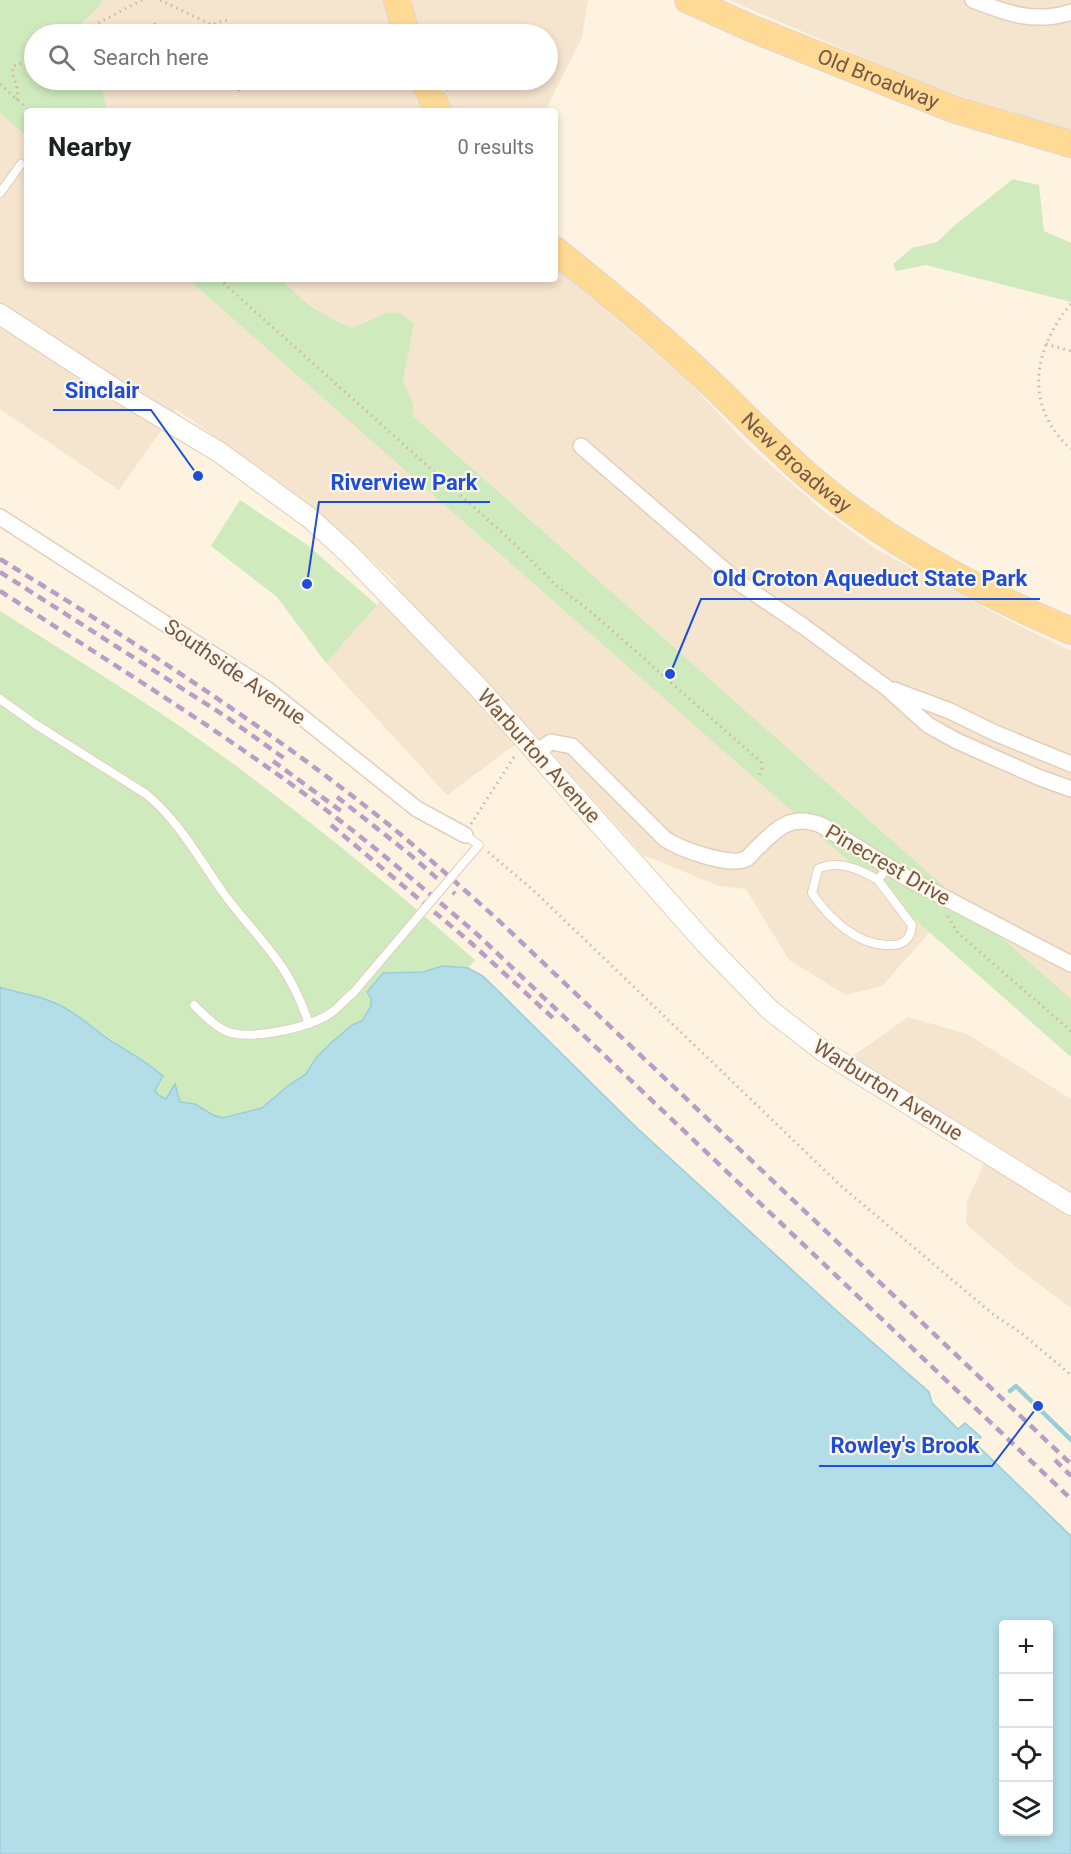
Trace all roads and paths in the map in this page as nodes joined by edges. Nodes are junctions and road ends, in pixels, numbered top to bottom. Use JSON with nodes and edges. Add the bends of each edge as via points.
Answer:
{"nodes":[{"id":1,"x":142,"y":0,"type":"edge"},
{"id":2,"x":160,"y":0,"type":"edge"},
{"id":3,"x":397,"y":0,"type":"edge"},
{"id":4,"x":688,"y":0,"type":"edge"},
{"id":5,"x":973,"y":0,"type":"edge"},
{"id":6,"x":1071,"y":12,"type":"edge"},
{"id":7,"x":230,"y":20,"type":"dead end"},
{"id":8,"x":96,"y":24,"type":"edge"},
{"id":9,"x":210,"y":24,"type":"edge"},
{"id":10,"x":214,"y":24,"type":"edge"},
{"id":11,"x":403,"y":24,"type":"edge"},
{"id":12,"x":24,"y":62,"type":"edge"},
{"id":13,"x":0,"y":84,"type":"edge"},
{"id":14,"x":17,"y":100,"type":"junction"},
{"id":15,"x":26,"y":108,"type":"edge"},
{"id":16,"x":1071,"y":144,"type":"edge"},
{"id":17,"x":21,"y":164,"type":"dead end"},
{"id":18,"x":0,"y":194,"type":"edge"},
{"id":19,"x":558,"y":252,"type":"edge"},
{"id":20,"x":222,"y":282,"type":"edge"},
{"id":21,"x":1071,"y":304,"type":"edge"},
{"id":22,"x":0,"y":314,"type":"edge"},
{"id":23,"x":1046,"y":344,"type":"junction"},
{"id":24,"x":1071,"y":351,"type":"edge"},
{"id":25,"x":581,"y":446,"type":"dead end"},
{"id":26,"x":1071,"y":449,"type":"edge"},
{"id":27,"x":0,"y":517,"type":"edge"},
{"id":28,"x":1071,"y":632,"type":"edge"},
{"id":29,"x":887,"y":688,"type":"junction"},
{"id":30,"x":0,"y":699,"type":"edge"},
{"id":31,"x":536,"y":752,"type":"junction"},
{"id":32,"x":514,"y":758,"type":"dead end"},
{"id":33,"x":1071,"y":764,"type":"edge"},
{"id":34,"x":758,"y":779,"type":"dead end"},
{"id":35,"x":1071,"y":789,"type":"edge"},
{"id":36,"x":476,"y":816,"type":"dead end"},
{"id":37,"x":465,"y":835,"type":"joint"},
{"id":38,"x":479,"y":845,"type":"junction"},
{"id":39,"x":888,"y":867,"type":"junction"},
{"id":40,"x":879,"y":880,"type":"junction"},
{"id":41,"x":940,"y":895,"type":"junction"},
{"id":42,"x":1071,"y":964,"type":"edge"},
{"id":43,"x":194,"y":1005,"type":"dead end"},
{"id":44,"x":309,"y":1024,"type":"junction"},
{"id":45,"x":1071,"y":1030,"type":"edge"},
{"id":46,"x":1071,"y":1205,"type":"edge"},
{"id":47,"x":1071,"y":1375,"type":"edge"}],
"edges":[{"from":1,"to":8,"type":"path"},
{"from":2,"to":9,"type":"path"},
{"from":3,"to":11,"type":"main road"},
{"from":4,"to":16,"type":"main road","name":"Old Broadway","via":[[953,109]]},
{"from":5,"to":6,"type":"street","via":[[1024,16],[1055,17]]},
{"from":7,"to":10,"type":"path"},
{"from":12,"to":14,"type":"path","via":[[13,66],[19,89]]},
{"from":13,"to":14,"type":"path"},
{"from":14,"to":15,"type":"path"},
{"from":17,"to":18,"type":"lane"},
{"from":19,"to":28,"type":"main road","name":"New Broadway","via":[[648,326],[790,460],[853,511],[936,563]]},
{"from":20,"to":34,"type":"path","via":[[489,520],[557,586],[761,762]]},
{"from":21,"to":23,"type":"path"},
{"from":22,"to":31,"type":"street","name":"Warburton Avenue","via":[[219,452],[311,519],[477,686]]},
{"from":23,"to":24,"type":"path"},
{"from":23,"to":26,"type":"path","via":[[1038,371],[1039,395],[1058,435]]},
{"from":25,"to":29,"type":"street","via":[[738,582]]},
{"from":27,"to":37,"type":"street","name":"Southside Avenue","via":[[268,690],[417,809]]},
{"from":29,"to":33,"type":"street"},
{"from":29,"to":35,"type":"street","via":[[938,731]]},
{"from":30,"to":44,"type":"lane","via":[[159,805],[284,970]]},
{"from":31,"to":39,"type":"street","name":"Pinecrest Drive","via":[[552,742],[572,746],[656,832],[674,845],[735,861],[746,859],[777,829],[790,822],[810,821]]},
{"from":31,"to":46,"type":"street","name":"Warburton Avenue","via":[[706,944],[770,1010],[823,1051]]},
{"from":32,"to":36,"type":"path"},
{"from":37,"to":38,"type":"lane"},
{"from":38,"to":44,"type":"lane","bridge":true,"via":[[354,992],[328,1016]]},
{"from":38,"to":47,"type":"path","via":[[532,890],[841,1186]]},
{"from":39,"to":40,"type":"lane"},
{"from":39,"to":41,"type":"street","name":"Pinecrest Drive"},
{"from":40,"to":40,"type":"lane","via":[[912,924],[907,940],[896,945],[865,942],[840,924],[812,893],[818,869],[826,865],[837,864]]},
{"from":41,"to":42,"type":"street","name":"Pinecrest Drive"},
{"from":41,"to":45,"type":"path","via":[[958,933]]},
{"from":43,"to":44,"type":"lane","via":[[216,1025],[239,1034],[261,1034]]}]}
